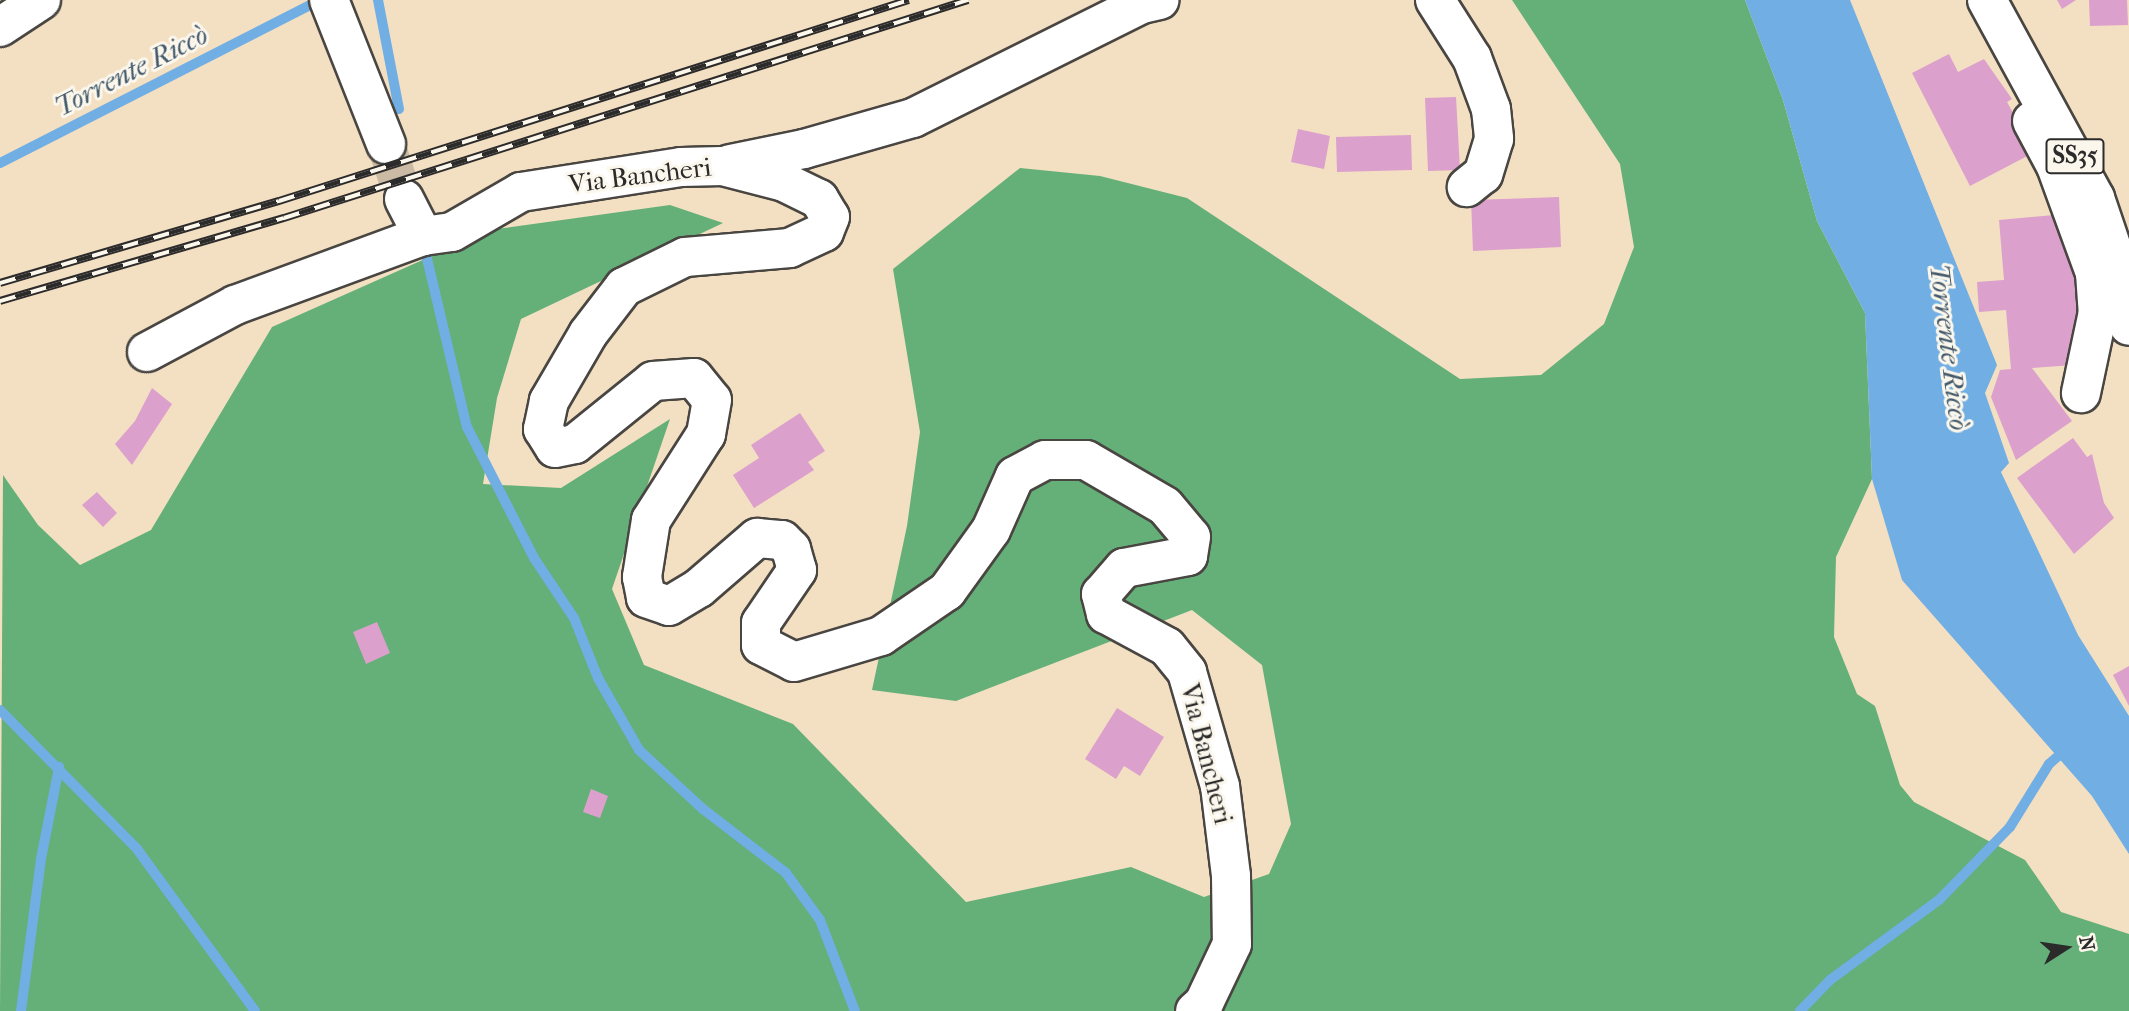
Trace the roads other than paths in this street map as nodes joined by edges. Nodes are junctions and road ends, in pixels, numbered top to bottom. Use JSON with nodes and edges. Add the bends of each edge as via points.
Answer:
{"nodes":[{"id":1,"x":41,"y":0,"type":"edge"},
{"id":2,"x":328,"y":0,"type":"edge"},
{"id":3,"x":1160,"y":0,"type":"edge"},
{"id":4,"x":1435,"y":0,"type":"edge"},
{"id":5,"x":1987,"y":0,"type":"edge"},
{"id":6,"x":0,"y":27,"type":"edge"},
{"id":7,"x":386,"y":144,"type":"tunnel mouth"},
{"id":8,"x":723,"y":166,"type":"junction"},
{"id":9,"x":1466,"y":187,"type":"dead end"},
{"id":10,"x":404,"y":199,"type":"tunnel mouth"},
{"id":11,"x":423,"y":236,"type":"junction"},
{"id":12,"x":2129,"y":326,"type":"edge"},
{"id":13,"x":147,"y":352,"type":"dead end"},
{"id":14,"x":2081,"y":393,"type":"dead end"},
{"id":15,"x":1195,"y":1011,"type":"edge"}],
"edges":[{"from":1,"to":6,"type":"street"},
{"from":2,"to":7,"type":"street"},
{"from":3,"to":8,"type":"street","via":[[1142,4],[914,118]]},
{"from":4,"to":9,"type":"street","via":[[1472,58],[1491,108],[1494,139],[1483,174]]},
{"from":5,"to":12,"type":"street","number":"SS35","via":[[2095,198],[2116,260]]},
{"from":5,"to":14,"type":"street","via":[[1999,60],[2056,166],[2095,273],[2098,312]]},
{"from":8,"to":11,"type":"street","name":"Via Bancheri","via":[[681,167],[521,192],[452,232]]},
{"from":8,"to":15,"type":"street","name":"Via Bancheri","via":[[784,181],[819,199],[830,217],[824,232],[790,248],[685,257],[624,288],[588,334],[549,401],[543,429],[555,448],[575,444],[653,381],[694,378],[712,400],[706,434],[651,520],[642,577],[646,598],[669,606],[699,588],[757,538],[782,540],[797,570],[761,623],[761,645],[794,662],[881,636],[947,591],[991,530],[1015,476],[1045,460],[1086,460],[1165,506],[1191,537],[1188,556],[1124,568],[1101,594],[1106,614],[1167,647],[1187,672],[1220,786],[1231,876],[1232,944],[1204,1003]]},
{"from":10,"to":11,"type":"street"},
{"from":11,"to":13,"type":"street","name":"Via Bancheri","via":[[235,305]]}]}
